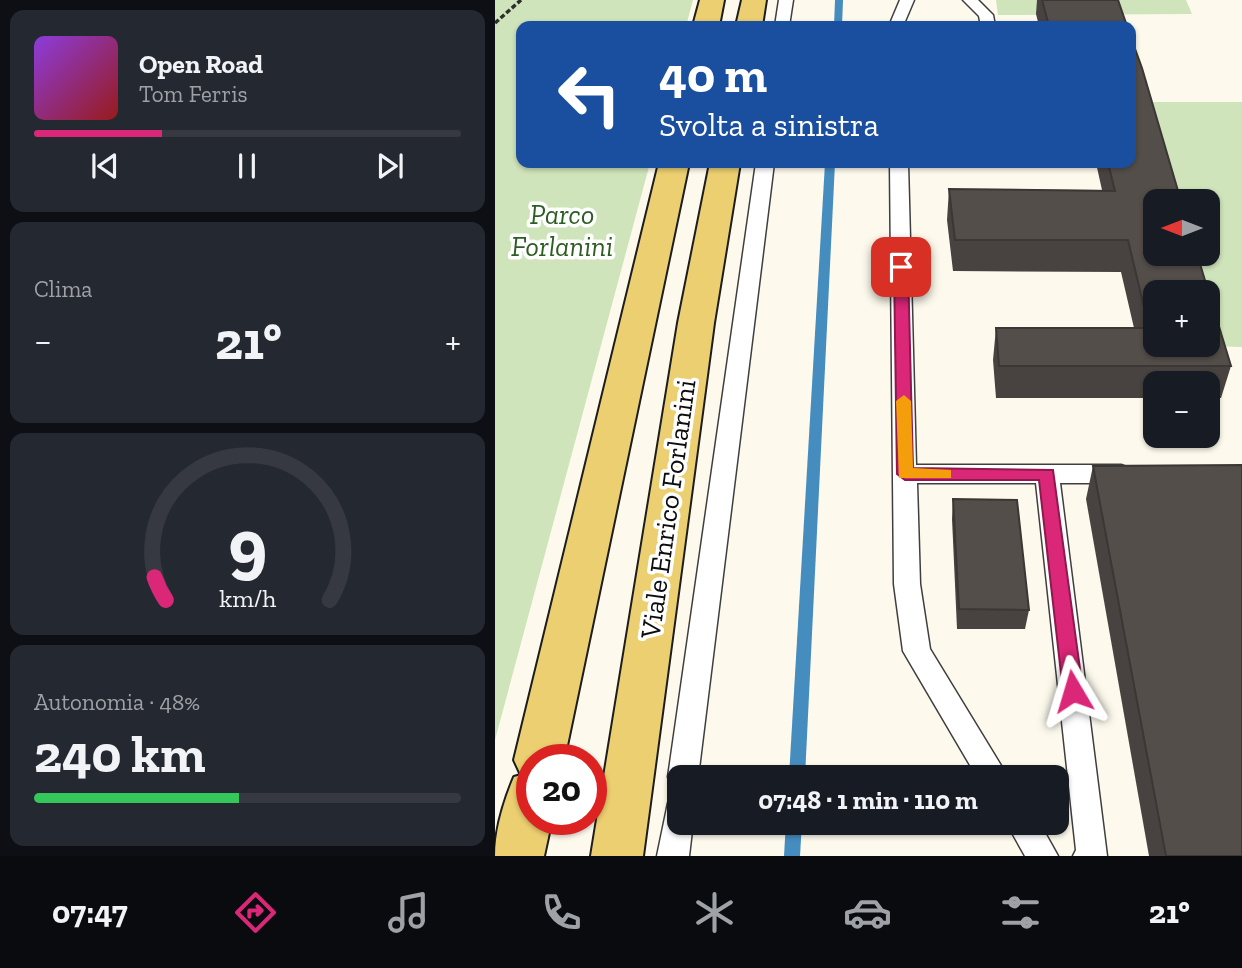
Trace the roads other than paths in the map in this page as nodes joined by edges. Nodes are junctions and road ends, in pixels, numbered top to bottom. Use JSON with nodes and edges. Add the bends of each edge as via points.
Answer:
{"nodes":[{"id":1,"x":712,"y":0,"type":"edge"},
{"id":2,"x":754,"y":0,"type":"edge"},
{"id":3,"x":786,"y":0,"type":"edge"},
{"id":4,"x":907,"y":0,"type":"edge"},
{"id":5,"x":970,"y":0,"type":"edge"},
{"id":6,"x":707,"y":21,"type":"edge"},
{"id":7,"x":750,"y":21,"type":"edge"},
{"id":8,"x":784,"y":21,"type":"edge"},
{"id":9,"x":898,"y":21,"type":"edge"},
{"id":10,"x":987,"y":21,"type":"edge"},
{"id":11,"x":673,"y":168,"type":"edge"},
{"id":12,"x":724,"y":168,"type":"edge"},
{"id":13,"x":764,"y":168,"type":"edge"},
{"id":14,"x":899,"y":168,"type":"edge"},
{"id":15,"x":905,"y":474,"type":"junction"},
{"id":16,"x":1047,"y":474,"type":"junction"},
{"id":17,"x":1144,"y":474,"type":"edge"},
{"id":18,"x":543,"y":744,"type":"edge"},
{"id":19,"x":685,"y":765,"type":"edge"},
{"id":20,"x":986,"y":765,"type":"edge"},
{"id":21,"x":523,"y":835,"type":"edge"},
{"id":22,"x":676,"y":835,"type":"edge"},
{"id":23,"x":1029,"y":835,"type":"edge"},
{"id":24,"x":518,"y":856,"type":"edge"},
{"id":25,"x":617,"y":856,"type":"edge"},
{"id":26,"x":673,"y":856,"type":"edge"},
{"id":27,"x":1042,"y":856,"type":"edge"},
{"id":28,"x":1089,"y":856,"type":"edge"}],
"edges":[{"from":1,"to":6,"type":"main road"},
{"from":2,"to":7,"type":"main road"},
{"from":3,"to":8,"type":"lane"},
{"from":4,"to":9,"type":"lane"},
{"from":5,"to":10,"type":"lane"},
{"from":11,"to":18,"type":"main road"},
{"from":12,"to":25,"type":"main road","name":"Viale Enrico Forlanini","via":[[696,323]]},
{"from":13,"to":19,"type":"lane"},
{"from":14,"to":15,"type":"lane"},
{"from":15,"to":16,"type":"lane"},
{"from":15,"to":20,"type":"lane","via":[[907,584],[917,651]]},
{"from":16,"to":17,"type":"lane"},
{"from":16,"to":28,"type":"lane"},
{"from":21,"to":24,"type":"main road"},
{"from":22,"to":26,"type":"lane"},
{"from":23,"to":27,"type":"lane"}]}
